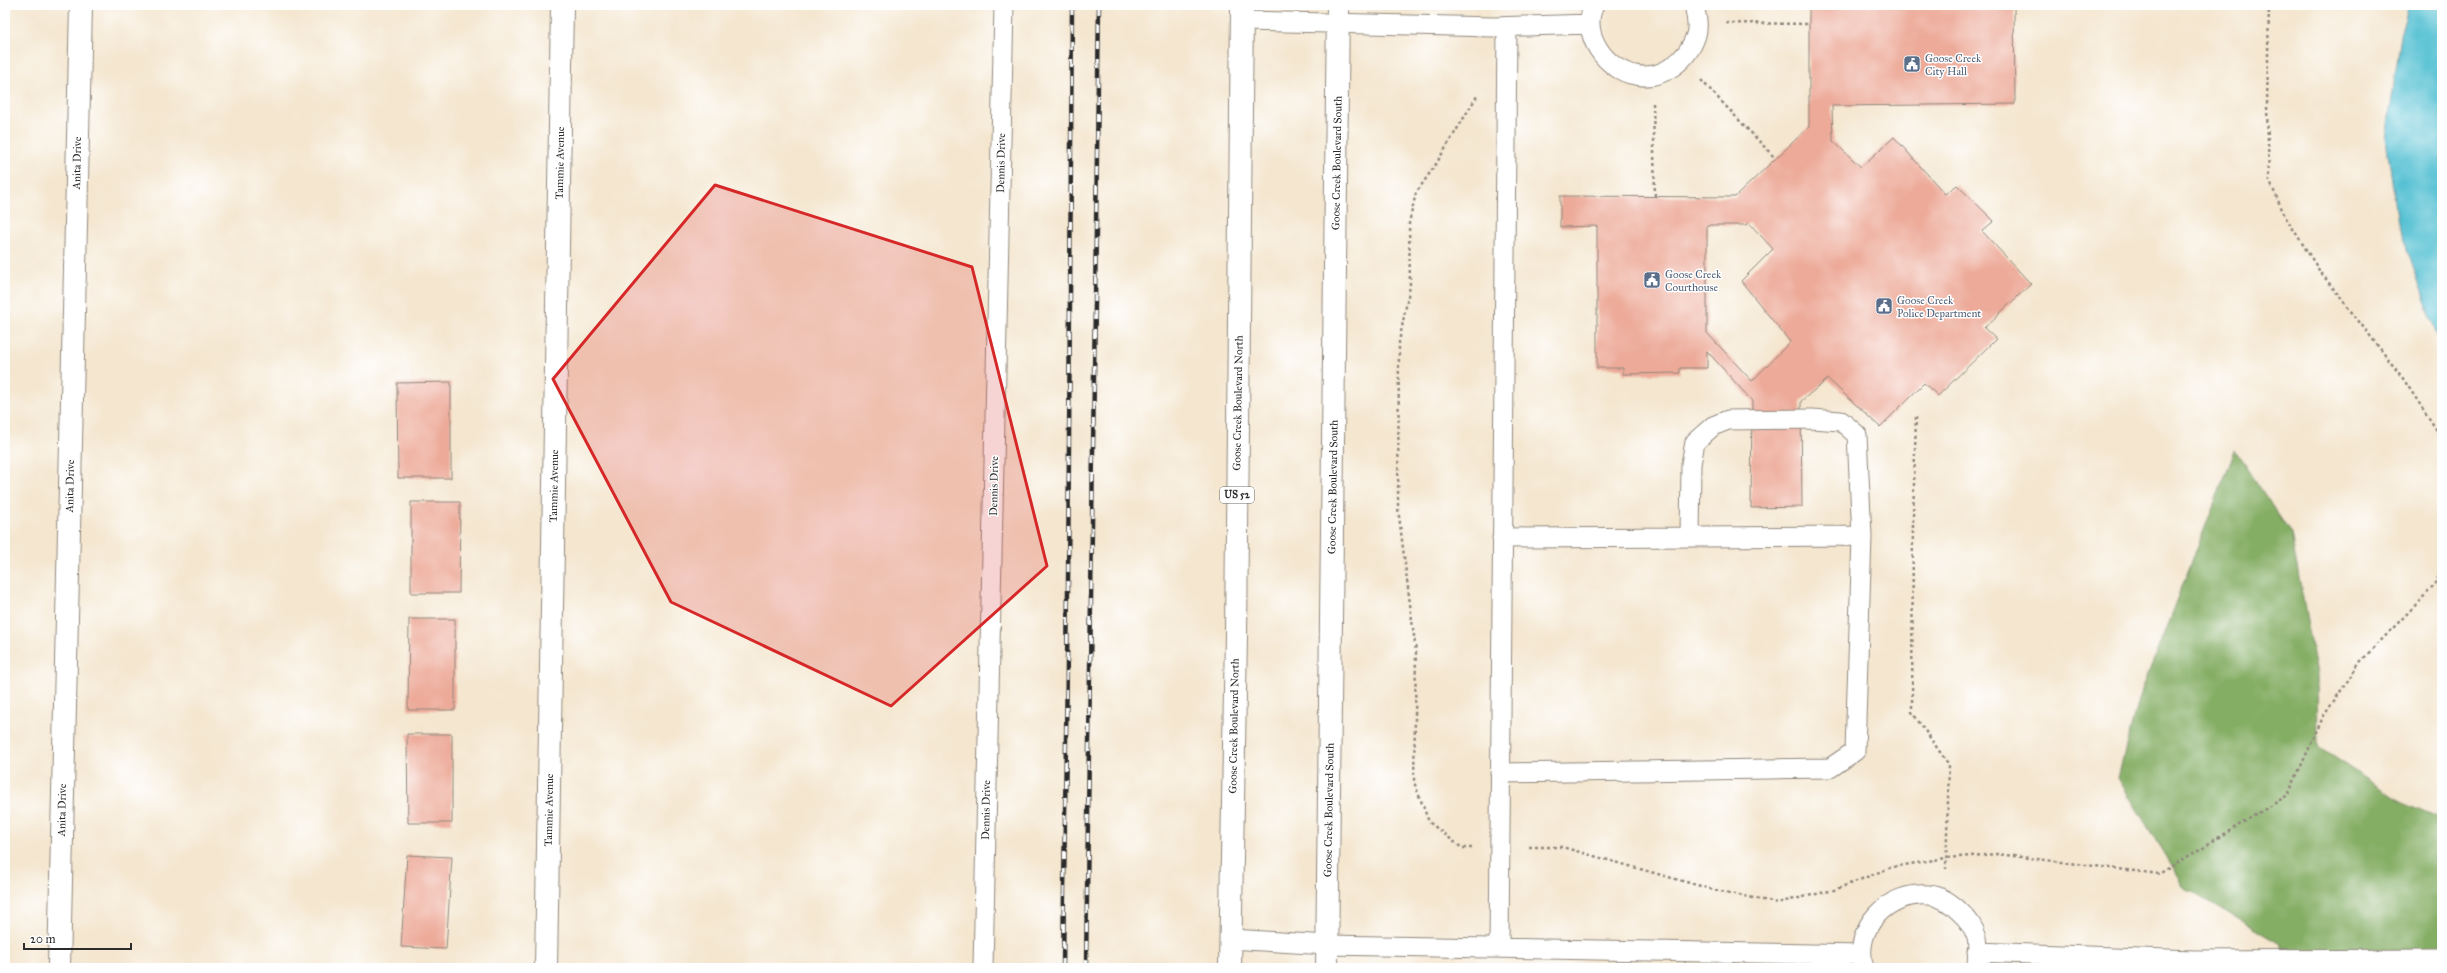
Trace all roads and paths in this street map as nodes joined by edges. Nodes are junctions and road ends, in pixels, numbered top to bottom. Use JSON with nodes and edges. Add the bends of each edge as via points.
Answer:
{"nodes":[{"id":1,"x":81,"y":5,"type":"edge"},
{"id":2,"x":562,"y":5,"type":"edge"},
{"id":3,"x":1004,"y":5,"type":"edge"},
{"id":4,"x":1594,"y":5,"type":"edge"},
{"id":5,"x":2269,"y":5,"type":"edge"},
{"id":6,"x":1242,"y":13,"type":"edge"},
{"id":7,"x":1696,"y":14,"type":"edge"},
{"id":8,"x":1338,"y":15,"type":"edge"},
{"id":9,"x":1590,"y":24,"type":"junction"},
{"id":10,"x":1809,"y":24,"type":"dead end"},
{"id":11,"x":1507,"y":27,"type":"junction"},
{"id":12,"x":1681,"y":59,"type":"junction"},
{"id":13,"x":1653,"y":75,"type":"junction"},
{"id":14,"x":1480,"y":91,"type":"dead end"},
{"id":15,"x":1775,"y":158,"type":"dead end"},
{"id":16,"x":1655,"y":197,"type":"dead end"},
{"id":17,"x":1916,"y":418,"type":"dead end"},
{"id":18,"x":2442,"y":438,"type":"edge"},
{"id":19,"x":1862,"y":536,"type":"junction"},
{"id":20,"x":1690,"y":537,"type":"junction"},
{"id":21,"x":1502,"y":538,"type":"junction"},
{"id":22,"x":2442,"y":563,"type":"edge"},
{"id":23,"x":1500,"y":773,"type":"junction"},
{"id":24,"x":1498,"y":848,"type":"junction"},
{"id":25,"x":1945,"y":858,"type":"junction"},
{"id":26,"x":1949,"y":902,"type":"junction"},
{"id":27,"x":1231,"y":939,"type":"junction"},
{"id":28,"x":1327,"y":945,"type":"junction"},
{"id":29,"x":1499,"y":948,"type":"junction"},
{"id":30,"x":2442,"y":959,"type":"edge"},
{"id":31,"x":1977,"y":960,"type":"edge"},
{"id":32,"x":1863,"y":961,"type":"edge"},
{"id":33,"x":2072,"y":962,"type":"edge"},
{"id":34,"x":2194,"y":964,"type":"edge"},
{"id":35,"x":59,"y":968,"type":"edge"},
{"id":36,"x":546,"y":968,"type":"edge"},
{"id":37,"x":983,"y":968,"type":"edge"},
{"id":38,"x":1230,"y":968,"type":"edge"},
{"id":39,"x":1327,"y":968,"type":"edge"}],
"edges":[{"from":1,"to":35,"type":"main road","name":"Anita Drive"},
{"from":2,"to":36,"type":"main road","name":"Tammie Avenue"},
{"from":3,"to":37,"type":"lane","name":"Dennis Drive"},
{"from":4,"to":9,"type":"lane"},
{"from":5,"to":18,"type":"path","via":[[2266,106],[2270,180],[2285,216],[2319,270],[2402,377]]},
{"from":6,"to":8,"type":"lane"},
{"from":6,"to":27,"type":"main road","name":"Goose Creek Boulevard North","number":"US 52"},
{"from":7,"to":10,"type":"path"},
{"from":7,"to":12,"type":"lane","via":[[1696,35],[1688,52]]},
{"from":8,"to":11,"type":"lane"},
{"from":8,"to":28,"type":"main road","name":"Goose Creek Boulevard South"},
{"from":9,"to":11,"type":"lane"},
{"from":9,"to":13,"type":"lane","via":[[1597,48],[1616,68],[1635,75]]},
{"from":11,"to":21,"type":"lane"},
{"from":12,"to":13,"type":"lane","via":[[1674,66]]},
{"from":12,"to":15,"type":"path"},
{"from":13,"to":16,"type":"path"},
{"from":14,"to":24,"type":"path","via":[[1416,193],[1409,222],[1410,286],[1399,342],[1398,508],[1416,652],[1414,782],[1429,822],[1462,848]]},
{"from":17,"to":25,"type":"path","via":[[1912,712],[1949,765]]},
{"from":19,"to":20,"type":"lane"},
{"from":19,"to":20,"type":"lane","via":[[1857,435],[1840,421],[1812,419],[1728,420],[1713,426],[1695,442],[1690,464]]},
{"from":19,"to":23,"type":"lane","via":[[1855,751],[1830,768]]},
{"from":20,"to":21,"type":"lane"},
{"from":21,"to":23,"type":"lane"},
{"from":22,"to":25,"type":"path","via":[[2434,586],[2361,661],[2323,717],[2288,795],[2159,874],[1997,854]]},
{"from":23,"to":24,"type":"lane"},
{"from":24,"to":25,"type":"path","via":[[1562,847],[1711,889],[1777,903],[1834,890],[1892,866]]},
{"from":24,"to":29,"type":"lane"},
{"from":25,"to":26,"type":"path"},
{"from":26,"to":31,"type":"lane","via":[[1968,920],[1977,938]]},
{"from":26,"to":32,"type":"lane","via":[[1929,895],[1903,897],[1884,906],[1868,924],[1862,944]]},
{"from":27,"to":28,"type":"lane"},
{"from":27,"to":38,"type":"main road","name":"Goose Creek Boulevard North","number":"US 52"},
{"from":28,"to":29,"type":"lane"},
{"from":28,"to":39,"type":"main road","name":"Goose Creek Boulevard South"},
{"from":29,"to":32,"type":"lane"},
{"from":30,"to":34,"type":"lane"},
{"from":31,"to":33,"type":"lane"},
{"from":33,"to":34,"type":"lane"}]}
